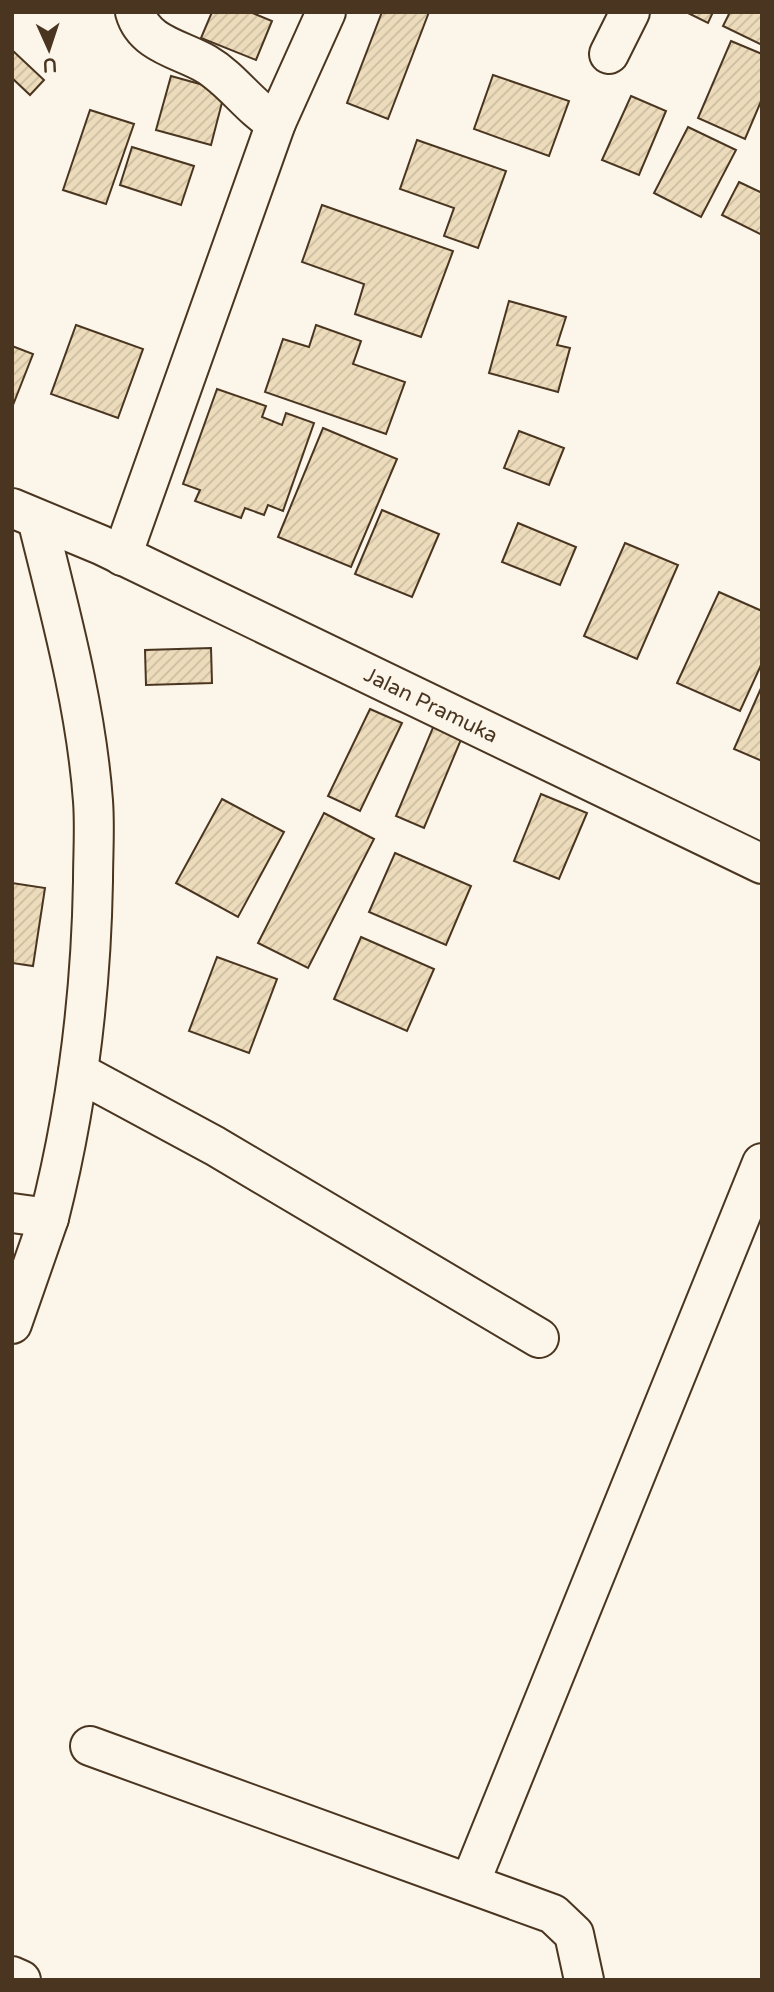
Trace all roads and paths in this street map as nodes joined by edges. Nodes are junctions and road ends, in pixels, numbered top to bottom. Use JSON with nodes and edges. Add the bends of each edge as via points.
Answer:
{"nodes":[{"id":1,"x":135,"y":12,"type":"edge"},
{"id":2,"x":326,"y":12,"type":"edge"},
{"id":3,"x":630,"y":12,"type":"edge"},
{"id":4,"x":609,"y":54,"type":"dead end"},
{"id":5,"x":276,"y":123,"type":"junction"},
{"id":6,"x":37,"y":519,"type":"edge"},
{"id":7,"x":112,"y":551,"type":"junction"},
{"id":8,"x":762,"y":864,"type":"edge"},
{"id":9,"x":78,"y":1072,"type":"junction"},
{"id":10,"x":762,"y":1163,"type":"edge"},
{"id":11,"x":12,"y":1213,"type":"edge"},
{"id":12,"x":49,"y":1218,"type":"junction"},
{"id":13,"x":12,"y":1324,"type":"edge"},
{"id":14,"x":539,"y":1338,"type":"dead end"},
{"id":15,"x":90,"y":1746,"type":"dead end"},
{"id":16,"x":470,"y":1883,"type":"junction"},
{"id":17,"x":12,"y":1976,"type":"edge"},
{"id":18,"x":21,"y":1980,"type":"edge"},
{"id":19,"x":584,"y":1980,"type":"edge"}],
"edges":[{"from":1,"to":5,"type":"street","via":[[138,24],[152,38],[207,65],[255,111]]},
{"from":2,"to":5,"type":"street"},
{"from":3,"to":4,"type":"street"},
{"from":5,"to":7,"type":"street"},
{"from":6,"to":7,"type":"street","name":"Jalan Pramuka"},
{"from":6,"to":9,"type":"street","via":[[64,628],[94,804],[91,954]]},
{"from":7,"to":8,"type":"street","name":"Jalan Pramuka"},
{"from":9,"to":12,"type":"street","via":[[67,1147]]},
{"from":9,"to":14,"type":"street","via":[[215,1146]]},
{"from":10,"to":16,"type":"street"},
{"from":11,"to":12,"type":"street"},
{"from":12,"to":13,"type":"street"},
{"from":15,"to":16,"type":"street"},
{"from":16,"to":19,"type":"street","via":[[553,1914],[574,1934]]},
{"from":17,"to":18,"type":"street"}]}
